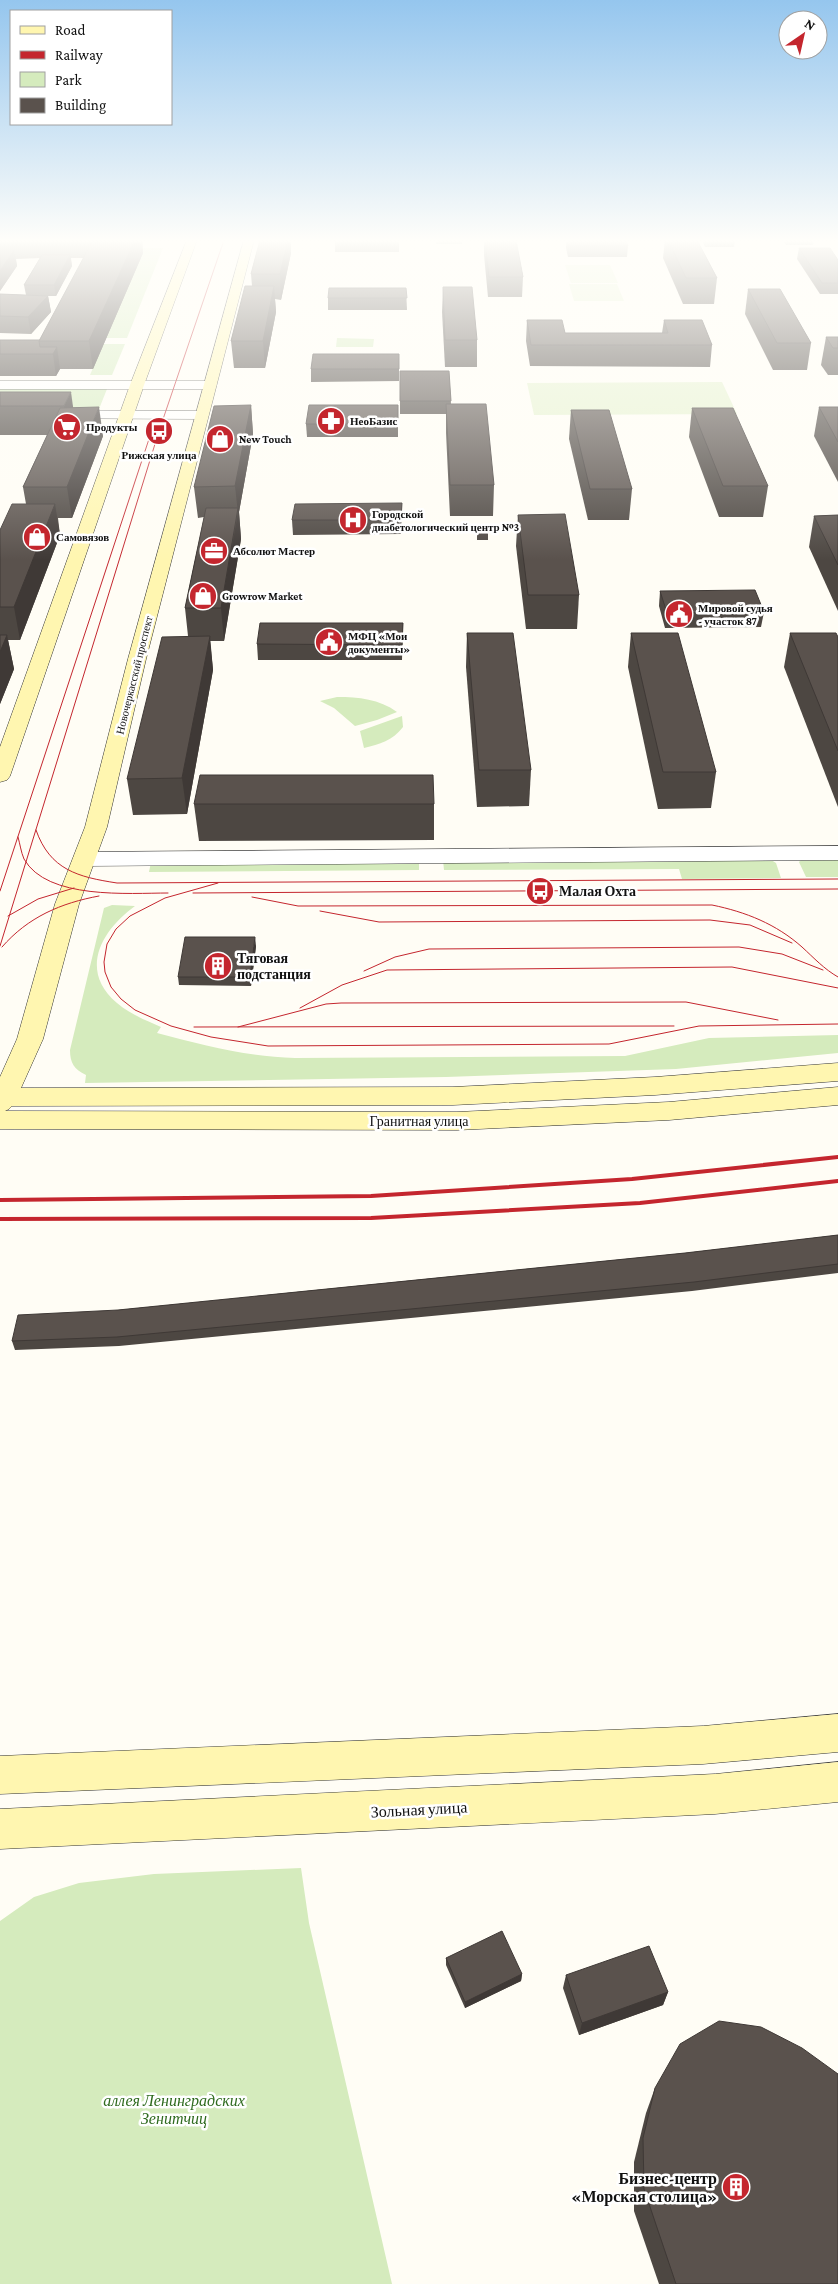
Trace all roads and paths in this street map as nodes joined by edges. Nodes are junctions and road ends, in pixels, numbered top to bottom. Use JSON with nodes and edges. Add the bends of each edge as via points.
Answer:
{"nodes":[{"id":1,"x":152,"y":347,"type":"edge"},
{"id":2,"x":220,"y":347,"type":"edge"},
{"id":3,"x":0,"y":384,"type":"edge"},
{"id":4,"x":137,"y":385,"type":"junction"},
{"id":5,"x":210,"y":385,"type":"junction"},
{"id":6,"x":0,"y":414,"type":"edge"},
{"id":7,"x":126,"y":414,"type":"junction"},
{"id":8,"x":202,"y":415,"type":"junction"},
{"id":9,"x":0,"y":776,"type":"edge"},
{"id":10,"x":838,"y":853,"type":"edge"},
{"id":11,"x":85,"y":859,"type":"junction"},
{"id":12,"x":838,"y":1072,"type":"edge"},
{"id":13,"x":838,"y":1096,"type":"edge"},
{"id":14,"x":1,"y":1104,"type":"edge"},
{"id":15,"x":838,"y":1733,"type":"edge"},
{"id":16,"x":0,"y":1775,"type":"edge"},
{"id":17,"x":838,"y":1782,"type":"edge"},
{"id":18,"x":0,"y":1829,"type":"edge"}],
"edges":[{"from":1,"to":4,"type":"main road"},
{"from":2,"to":5,"type":"main road","name":"Новочеркасский проспект"},
{"from":3,"to":4,"type":"street"},
{"from":4,"to":5,"type":"street"},
{"from":4,"to":7,"type":"main road"},
{"from":5,"to":8,"type":"main road","name":"Новочеркасский проспект"},
{"from":6,"to":7,"type":"street"},
{"from":7,"to":8,"type":"street"},
{"from":7,"to":9,"type":"main road"},
{"from":8,"to":11,"type":"main road","name":"Новочеркасский проспект"},
{"from":10,"to":11,"type":"street"},
{"from":11,"to":14,"type":"main road","name":"Новочеркасский проспект","via":[[67,904],[30,1039]]},
{"from":12,"to":14,"type":"main road","name":"Гранитная улица","via":[[655,1086],[453,1096]]},
{"from":13,"to":14,"type":"main road","name":"Гранитная улица","via":[[668,1111],[456,1121]]},
{"from":15,"to":16,"type":"main road","via":[[703,1745]]},
{"from":17,"to":18,"type":"main road","name":"Зольная улица","via":[[715,1794]]}]}
